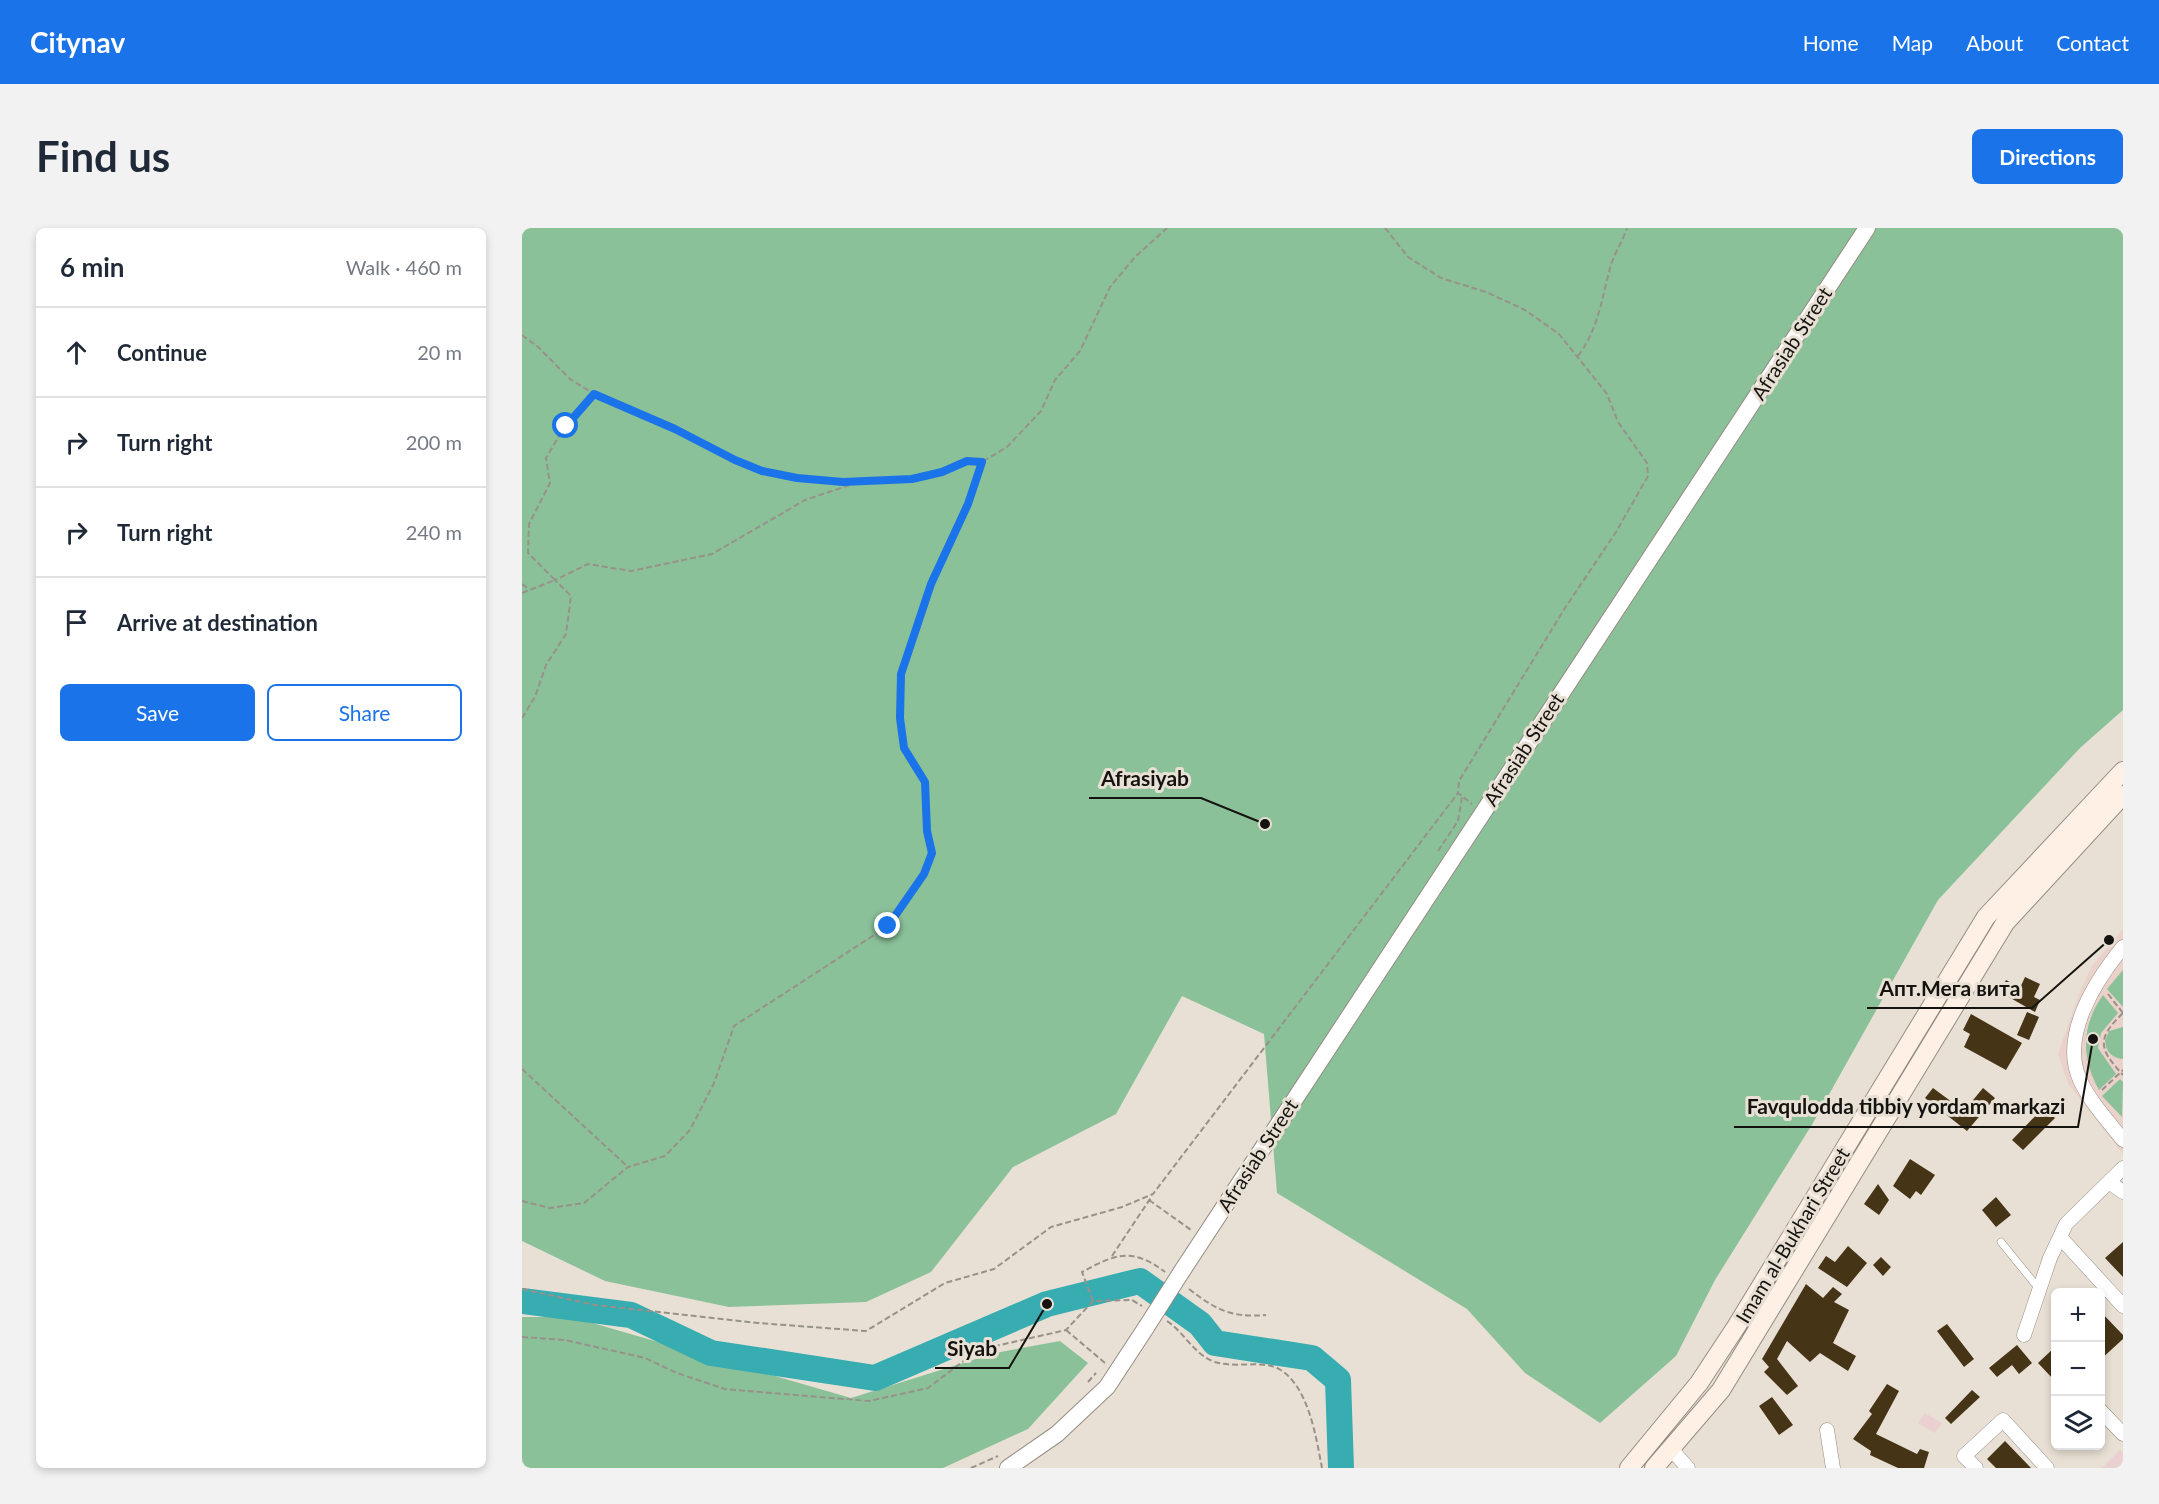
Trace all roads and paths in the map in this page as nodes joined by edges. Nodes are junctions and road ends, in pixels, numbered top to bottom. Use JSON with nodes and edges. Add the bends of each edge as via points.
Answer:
{"nodes":[{"id":1,"x":1167,"y":228,"type":"edge"},
{"id":2,"x":1385,"y":228,"type":"edge"},
{"id":3,"x":1627,"y":228,"type":"edge"},
{"id":4,"x":1867,"y":228,"type":"edge"},
{"id":5,"x":522,"y":335,"type":"edge"},
{"id":6,"x":1578,"y":356,"type":"junction"},
{"id":7,"x":594,"y":394,"type":"junction"},
{"id":8,"x":982,"y":462,"type":"junction"},
{"id":9,"x":859,"y":481,"type":"junction"},
{"id":10,"x":555,"y":580,"type":"junction"},
{"id":11,"x":522,"y":584,"type":"edge"},
{"id":12,"x":529,"y":589,"type":"junction"},
{"id":13,"x":522,"y":593,"type":"edge"},
{"id":14,"x":522,"y":718,"type":"edge"},
{"id":15,"x":2123,"y":771,"type":"edge"},
{"id":16,"x":1458,"y":793,"type":"junction"},
{"id":17,"x":2123,"y":795,"type":"edge"},
{"id":18,"x":1482,"y":811,"type":"junction"},
{"id":19,"x":2123,"y":947,"type":"edge"},
{"id":20,"x":2098,"y":982,"type":"junction"},
{"id":21,"x":2123,"y":1013,"type":"edge"},
{"id":22,"x":522,"y":1069,"type":"edge"},
{"id":23,"x":2123,"y":1070,"type":"edge"},
{"id":24,"x":2123,"y":1075,"type":"edge"},
{"id":25,"x":2092,"y":1100,"type":"junction"},
{"id":26,"x":2123,"y":1139,"type":"edge"},
{"id":27,"x":628,"y":1167,"type":"junction"},
{"id":28,"x":2123,"y":1167,"type":"edge"},
{"id":29,"x":2109,"y":1182,"type":"junction"},
{"id":30,"x":2123,"y":1192,"type":"edge"},
{"id":31,"x":1154,"y":1194,"type":"junction"},
{"id":32,"x":1149,"y":1200,"type":"junction"},
{"id":33,"x":522,"y":1201,"type":"edge"},
{"id":34,"x":1197,"y":1234,"type":"dead end"},
{"id":35,"x":2060,"y":1237,"type":"junction"},
{"id":36,"x":2001,"y":1242,"type":"dead end"},
{"id":37,"x":1112,"y":1256,"type":"dead end"},
{"id":38,"x":1082,"y":1272,"type":"dead end"},
{"id":39,"x":522,"y":1289,"type":"edge"},
{"id":40,"x":2040,"y":1290,"type":"junction"},
{"id":41,"x":1093,"y":1301,"type":"junction"},
{"id":42,"x":2123,"y":1306,"type":"edge"},
{"id":43,"x":1152,"y":1318,"type":"junction"},
{"id":44,"x":1736,"y":1328,"type":"junction"},
{"id":45,"x":1066,"y":1330,"type":"junction"},
{"id":46,"x":2024,"y":1335,"type":"dead end"},
{"id":47,"x":522,"y":1337,"type":"edge"},
{"id":48,"x":1752,"y":1339,"type":"junction"},
{"id":49,"x":1106,"y":1364,"type":"dead end"},
{"id":50,"x":1097,"y":1372,"type":"dead end"},
{"id":51,"x":1081,"y":1390,"type":"dead end"},
{"id":52,"x":2105,"y":1415,"type":"edge"},
{"id":53,"x":1827,"y":1430,"type":"dead end"},
{"id":54,"x":2123,"y":1434,"type":"edge"},
{"id":55,"x":1671,"y":1449,"type":"junction"},
{"id":56,"x":1003,"y":1462,"type":"edge"},
{"id":57,"x":971,"y":1468,"type":"edge"},
{"id":58,"x":1322,"y":1468,"type":"edge"},
{"id":59,"x":1629,"y":1468,"type":"edge"},
{"id":60,"x":1654,"y":1468,"type":"edge"},
{"id":61,"x":1688,"y":1468,"type":"edge"},
{"id":62,"x":1833,"y":1468,"type":"edge"},
{"id":63,"x":1976,"y":1468,"type":"edge"},
{"id":64,"x":2047,"y":1468,"type":"edge"}],
"edges":[{"from":1,"to":8,"type":"path","via":[[1110,287],[1080,351],[1055,380],[1041,411],[1007,447]]},
{"from":2,"to":6,"type":"path","via":[[1408,257],[1442,278],[1525,310],[1559,334]]},
{"from":3,"to":6,"type":"path","via":[[1609,269],[1601,311]]},
{"from":4,"to":18,"type":"street","name":"Afrasiab Street"},
{"from":5,"to":7,"type":"path","via":[[570,380]]},
{"from":6,"to":16,"type":"path","via":[[1607,394],[1618,422],[1647,463],[1648,476],[1617,532],[1565,608],[1459,781]]},
{"from":7,"to":9,"type":"path","via":[[762,471],[797,478]]},
{"from":7,"to":10,"type":"path","via":[[566,426],[546,458],[550,483],[530,524],[528,553]]},
{"from":8,"to":9,"type":"path","via":[[967,461],[912,479]]},
{"from":8,"to":27,"type":"path","via":[[968,504],[931,584],[901,674],[904,748],[925,782],[932,853],[924,874],[888,926],[734,1026],[714,1083],[690,1130],[665,1156]]},
{"from":9,"to":10,"type":"path","via":[[805,500],[712,554],[632,571],[588,564]]},
{"from":10,"to":12,"type":"path"},
{"from":10,"to":14,"type":"path","via":[[571,596],[566,634],[546,665],[535,697]]},
{"from":11,"to":12,"type":"path"},
{"from":12,"to":13,"type":"path"},
{"from":15,"to":44,"type":"main road","name":"Imam al-Bukhari Street","via":[[1986,917]]},
{"from":16,"to":18,"type":"path"},
{"from":16,"to":31,"type":"path"},
{"from":17,"to":48,"type":"main road","name":"Imam al-Bukhari Street","via":[[2005,923]]},
{"from":18,"to":43,"type":"street","name":"Afrasiab Street","bridge":true},
{"from":19,"to":20,"type":"street"},
{"from":20,"to":21,"type":"path"},
{"from":20,"to":25,"type":"street","via":[[2074,1040],[2080,1080]]},
{"from":21,"to":24,"type":"path","via":[[2103,1039],[2103,1049]]},
{"from":22,"to":27,"type":"path"},
{"from":23,"to":25,"type":"path"},
{"from":25,"to":26,"type":"street"},
{"from":27,"to":33,"type":"path","via":[[584,1203],[550,1208]]},
{"from":28,"to":29,"type":"street"},
{"from":29,"to":30,"type":"street"},
{"from":29,"to":35,"type":"street","via":[[2066,1224]]},
{"from":31,"to":32,"type":"path"},
{"from":31,"to":39,"type":"path","via":[[1051,1227],[994,1269],[945,1283],[866,1331],[595,1305]]},
{"from":32,"to":34,"type":"path"},
{"from":32,"to":37,"type":"path"},
{"from":35,"to":40,"type":"street"},
{"from":35,"to":42,"type":"street"},
{"from":36,"to":40,"type":"lane"},
{"from":38,"to":41,"type":"path"},
{"from":40,"to":46,"type":"street"},
{"from":41,"to":43,"type":"path","via":[[1132,1300]]},
{"from":41,"to":45,"type":"path"},
{"from":43,"to":56,"type":"street","name":"Afrasiab Street","via":[[1107,1387],[1057,1434]]},
{"from":43,"to":58,"type":"path","via":[[1176,1327],[1198,1353],[1216,1362],[1274,1367],[1294,1381],[1313,1422]]},
{"from":44,"to":48,"type":"main road"},
{"from":44,"to":59,"type":"main road","name":"Imam al-Bukhari Street","via":[[1699,1383]]},
{"from":45,"to":47,"type":"path","via":[[978,1350],[928,1388],[869,1401],[725,1389],[645,1358],[565,1340]]},
{"from":45,"to":49,"type":"path"},
{"from":48,"to":55,"type":"main road","name":"Imam al-Bukhari Street","via":[[1721,1390]]},
{"from":50,"to":51,"type":"path"},
{"from":52,"to":54,"type":"street"},
{"from":53,"to":62,"type":"street"},
{"from":55,"to":60,"type":"main road","name":"Imam al-Bukhari Street"},
{"from":55,"to":61,"type":"street"},
{"from":56,"to":57,"type":"path"},
{"from":63,"to":64,"type":"street","via":[[1964,1456],[2003,1420]]}]}
